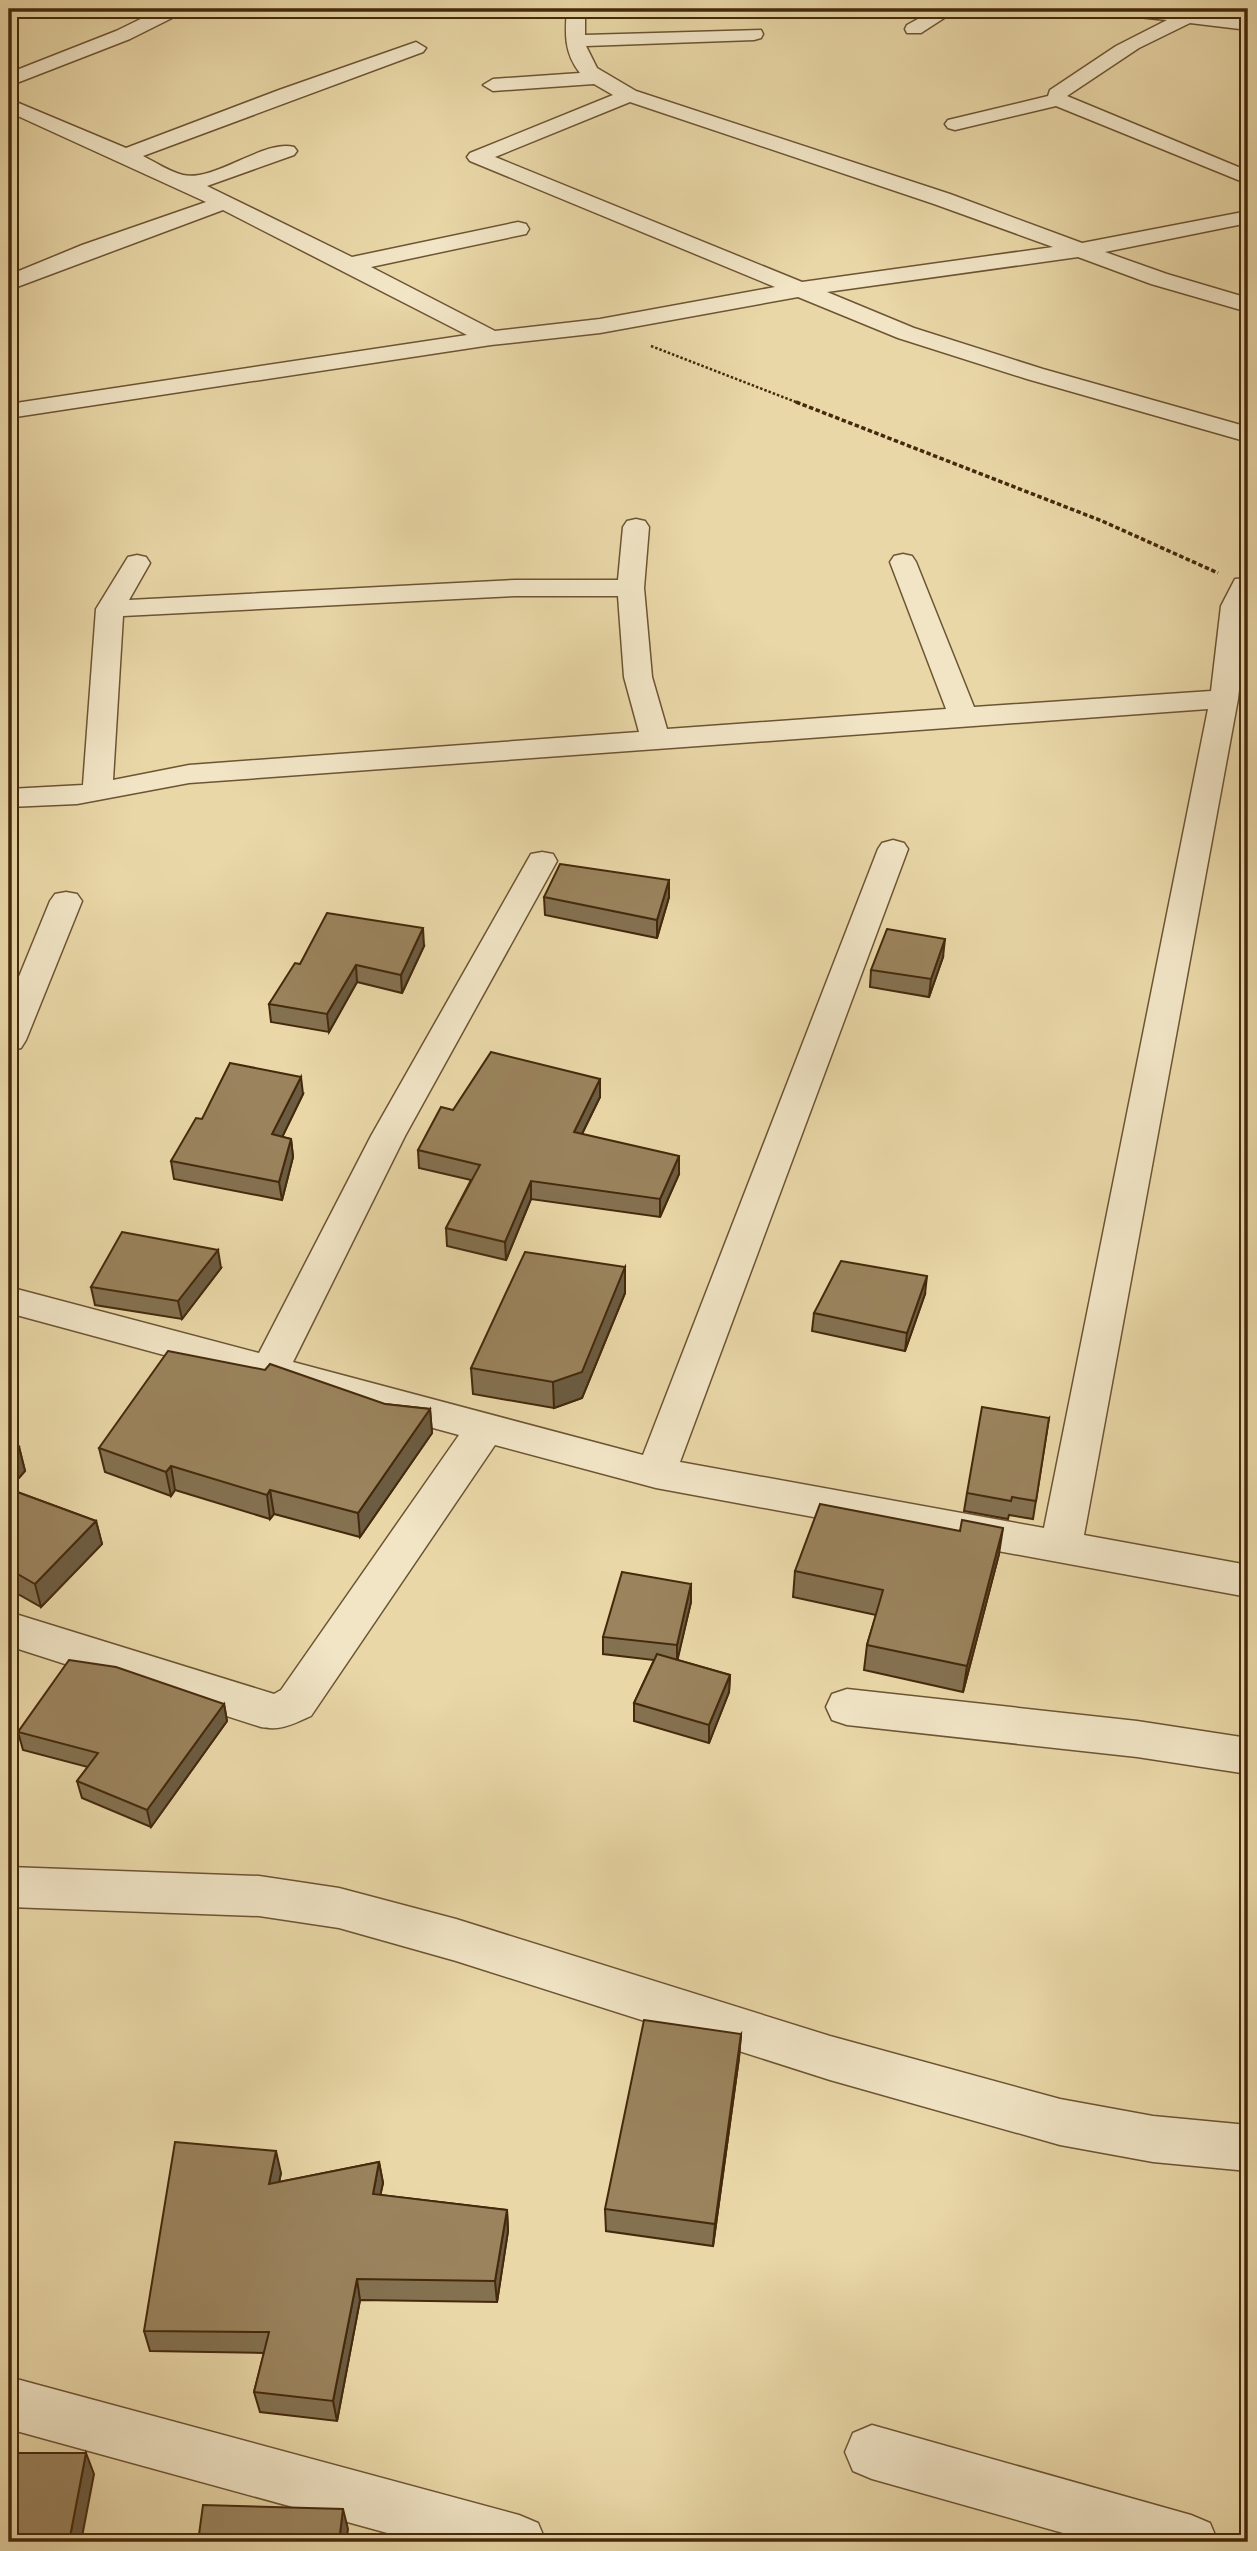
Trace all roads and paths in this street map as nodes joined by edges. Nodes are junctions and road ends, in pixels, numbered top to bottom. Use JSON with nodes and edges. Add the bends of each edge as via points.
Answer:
{"nodes":[{"id":1,"x":175,"y":9,"type":"edge"},
{"id":2,"x":576,"y":9,"type":"edge"},
{"id":3,"x":949,"y":9,"type":"edge"},
{"id":4,"x":1119,"y":9,"type":"edge"},
{"id":5,"x":1191,"y":13,"type":"edge"},
{"id":6,"x":1248,"y":24,"type":"edge"},
{"id":7,"x":914,"y":29,"type":"dead end"},
{"id":8,"x":754,"y":34,"type":"dead end"},
{"id":9,"x":573,"y":41,"type":"junction"},
{"id":10,"x":416,"y":48,"type":"dead end"},
{"id":11,"x":594,"y":78,"type":"junction"},
{"id":12,"x":9,"y":80,"type":"edge"},
{"id":13,"x":494,"y":85,"type":"dead end"},
{"id":14,"x":628,"y":95,"type":"junction"},
{"id":15,"x":1058,"y":100,"type":"junction"},
{"id":16,"x":9,"y":105,"type":"edge"},
{"id":17,"x":955,"y":124,"type":"dead end"},
{"id":18,"x":287,"y":151,"type":"dead end"},
{"id":19,"x":127,"y":155,"type":"junction"},
{"id":20,"x":1248,"y":178,"type":"edge"},
{"id":21,"x":178,"y":181,"type":"junction"},
{"id":22,"x":226,"y":202,"type":"junction"},
{"id":23,"x":1248,"y":217,"type":"edge"},
{"id":24,"x":518,"y":229,"type":"dead end"},
{"id":25,"x":1080,"y":250,"type":"junction"},
{"id":26,"x":351,"y":264,"type":"junction"},
{"id":27,"x":9,"y":283,"type":"edge"},
{"id":28,"x":803,"y":289,"type":"junction"},
{"id":29,"x":1248,"y":305,"type":"edge"},
{"id":30,"x":600,"y":326,"type":"junction"},
{"id":31,"x":491,"y":338,"type":"junction"},
{"id":32,"x":9,"y":411,"type":"edge"},
{"id":33,"x":1248,"y":435,"type":"edge"},
{"id":34,"x":636,"y":527,"type":"dead end"},
{"id":35,"x":903,"y":562,"type":"dead end"},
{"id":36,"x":137,"y":563,"type":"dead end"},
{"id":37,"x":1246,"y":586,"type":"edge"},
{"id":38,"x":631,"y":588,"type":"junction"},
{"id":39,"x":110,"y":609,"type":"junction"},
{"id":40,"x":1224,"y":699,"type":"junction"},
{"id":41,"x":963,"y":716,"type":"junction"},
{"id":42,"x":655,"y":739,"type":"junction"},
{"id":43,"x":97,"y":791,"type":"junction"},
{"id":44,"x":9,"y":798,"type":"edge"},
{"id":45,"x":893,"y":849,"type":"dead end"},
{"id":46,"x":541,"y":861,"type":"dead end"},
{"id":47,"x":66,"y":901,"type":"dead end"},
{"id":48,"x":9,"y":1040,"type":"edge"},
{"id":49,"x":9,"y":1300,"type":"edge"},
{"id":50,"x":269,"y":1371,"type":"junction"},
{"id":51,"x":486,"y":1427,"type":"junction"},
{"id":52,"x":656,"y":1473,"type":"junction"},
{"id":53,"x":1060,"y":1547,"type":"junction"},
{"id":54,"x":1248,"y":1581,"type":"edge"},
{"id":55,"x":9,"y":1629,"type":"edge"},
{"id":56,"x":847,"y":1707,"type":"dead end"},
{"id":57,"x":1248,"y":1756,"type":"edge"},
{"id":58,"x":9,"y":1887,"type":"edge"},
{"id":59,"x":1248,"y":2148,"type":"edge"},
{"id":60,"x":9,"y":2403,"type":"edge"},
{"id":61,"x":872,"y":2452,"type":"dead end"},
{"id":62,"x":519,"y":2542,"type":"edge"},
{"id":63,"x":1191,"y":2542,"type":"edge"}],
"edges":[{"from":1,"to":12,"type":"street"},
{"from":2,"to":9,"type":"street"},
{"from":3,"to":7,"type":"street"},
{"from":4,"to":5,"type":"street"},
{"from":5,"to":6,"type":"street"},
{"from":5,"to":15,"type":"street","via":[[1114,56],[1057,94]]},
{"from":8,"to":9,"type":"street"},
{"from":9,"to":11,"type":"street"},
{"from":10,"to":19,"type":"street"},
{"from":11,"to":13,"type":"street"},
{"from":11,"to":14,"type":"street"},
{"from":14,"to":25,"type":"street"},
{"from":14,"to":28,"type":"street","via":[[477,158]]},
{"from":15,"to":17,"type":"street"},
{"from":15,"to":20,"type":"street"},
{"from":16,"to":19,"type":"street"},
{"from":18,"to":21,"type":"street","via":[[201,181]]},
{"from":19,"to":21,"type":"street"},
{"from":21,"to":22,"type":"street"},
{"from":22,"to":26,"type":"street"},
{"from":22,"to":27,"type":"street"},
{"from":23,"to":25,"type":"street"},
{"from":24,"to":26,"type":"street"},
{"from":25,"to":28,"type":"street"},
{"from":25,"to":29,"type":"street"},
{"from":26,"to":31,"type":"street"},
{"from":28,"to":30,"type":"street"},
{"from":28,"to":33,"type":"street","via":[[905,333]]},
{"from":30,"to":31,"type":"street"},
{"from":30,"to":37,"type":"path","via":[[1102,521]]},
{"from":31,"to":32,"type":"street"},
{"from":34,"to":38,"type":"street"},
{"from":35,"to":41,"type":"street"},
{"from":36,"to":39,"type":"street"},
{"from":37,"to":40,"type":"street","via":[[1235,606]]},
{"from":38,"to":39,"type":"street","via":[[515,588]]},
{"from":38,"to":42,"type":"street","via":[[638,677]]},
{"from":39,"to":43,"type":"street"},
{"from":40,"to":41,"type":"street"},
{"from":40,"to":53,"type":"street"},
{"from":41,"to":42,"type":"street"},
{"from":42,"to":43,"type":"street","via":[[189,774]]},
{"from":43,"to":44,"type":"street"},
{"from":45,"to":52,"type":"street"},
{"from":46,"to":50,"type":"street","via":[[388,1136]]},
{"from":47,"to":48,"type":"street"},
{"from":49,"to":50,"type":"street"},
{"from":50,"to":51,"type":"street"},
{"from":51,"to":52,"type":"street"},
{"from":51,"to":55,"type":"street","via":[[296,1703],[277,1712]]},
{"from":52,"to":53,"type":"street"},
{"from":53,"to":54,"type":"street"},
{"from":56,"to":57,"type":"street"},
{"from":58,"to":59,"type":"street","via":[[259,1896],[339,1908],[456,1940],[830,2058],[1060,2122],[1153,2139]]},
{"from":60,"to":62,"type":"street"},
{"from":61,"to":63,"type":"street"}]}
